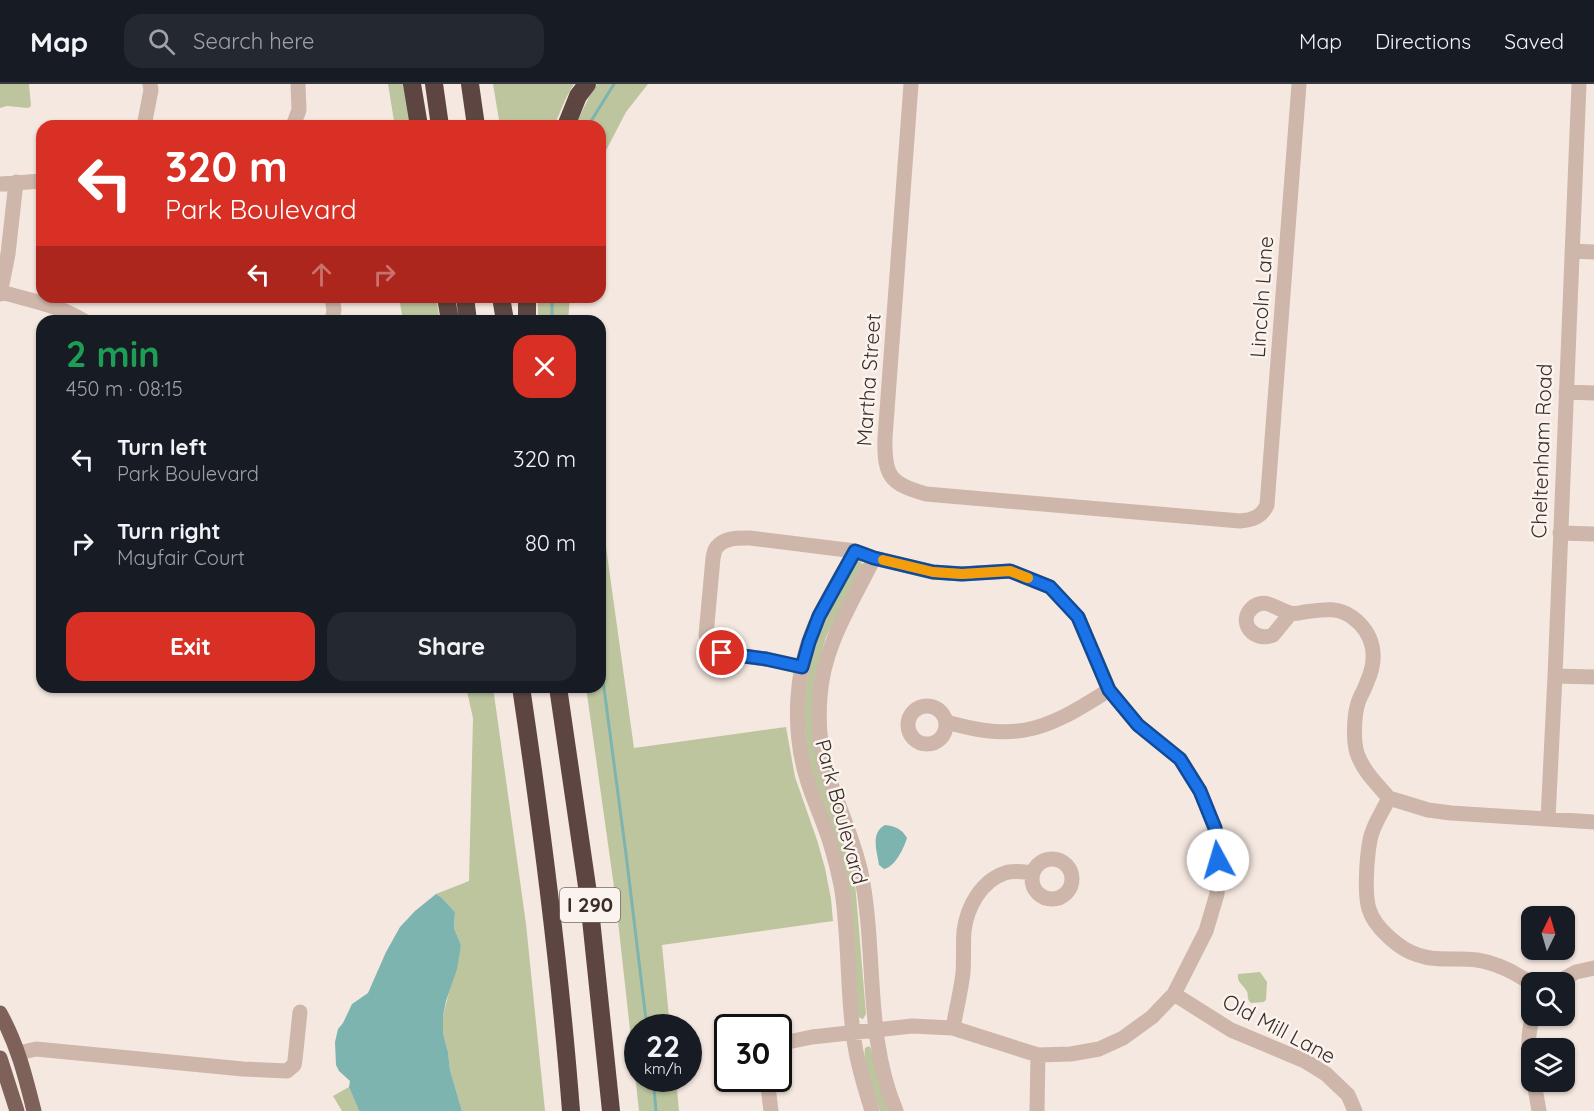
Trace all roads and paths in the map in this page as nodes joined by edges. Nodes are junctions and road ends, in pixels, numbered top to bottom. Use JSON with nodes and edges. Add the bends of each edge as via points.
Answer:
{"nodes":[{"id":1,"x":150,"y":84,"type":"edge"},
{"id":2,"x":298,"y":84,"type":"edge"},
{"id":3,"x":412,"y":84,"type":"edge"},
{"id":4,"x":434,"y":84,"type":"edge"},
{"id":5,"x":470,"y":84,"type":"edge"},
{"id":6,"x":587,"y":84,"type":"edge"},
{"id":7,"x":911,"y":84,"type":"edge"},
{"id":8,"x":1299,"y":84,"type":"edge"},
{"id":9,"x":1579,"y":84,"type":"edge"},
{"id":10,"x":145,"y":120,"type":"edge"},
{"id":11,"x":295,"y":120,"type":"edge"},
{"id":12,"x":418,"y":120,"type":"edge"},
{"id":13,"x":439,"y":120,"type":"edge"},
{"id":14,"x":475,"y":120,"type":"edge"},
{"id":15,"x":569,"y":120,"type":"edge"},
{"id":16,"x":36,"y":181,"type":"edge"},
{"id":17,"x":16,"y":182,"type":"junction"},
{"id":18,"x":0,"y":184,"type":"edge"},
{"id":19,"x":1572,"y":251,"type":"junction"},
{"id":20,"x":1594,"y":252,"type":"edge"},
{"id":21,"x":0,"y":293,"type":"edge"},
{"id":22,"x":36,"y":303,"type":"edge"},
{"id":23,"x":37,"y":303,"type":"edge"},
{"id":24,"x":73,"y":315,"type":"edge"},
{"id":25,"x":1566,"y":392,"type":"junction"},
{"id":26,"x":1594,"y":393,"type":"edge"},
{"id":27,"x":1264,"y":512,"type":"joint"},
{"id":28,"x":1560,"y":533,"type":"junction"},
{"id":29,"x":1594,"y":534,"type":"edge"},
{"id":30,"x":855,"y":551,"type":"junction"},
{"id":31,"x":874,"y":558,"type":"junction"},
{"id":32,"x":1292,"y":614,"type":"dead end"},
{"id":33,"x":802,"y":667,"type":"junction"},
{"id":34,"x":1555,"y":676,"type":"junction"},
{"id":35,"x":1594,"y":677,"type":"edge"},
{"id":36,"x":1109,"y":690,"type":"junction"},
{"id":37,"x":522,"y":693,"type":"edge"},
{"id":38,"x":559,"y":693,"type":"edge"},
{"id":39,"x":946,"y":722,"type":"dead end"},
{"id":40,"x":1389,"y":798,"type":"junction"},
{"id":41,"x":1548,"y":819,"type":"junction"},
{"id":42,"x":1594,"y":822,"type":"edge"},
{"id":43,"x":1033,"y":873,"type":"dead end"},
{"id":44,"x":1594,"y":968,"type":"edge"},
{"id":45,"x":1575,"y":973,"type":"edge"},
{"id":46,"x":1521,"y":978,"type":"edge"},
{"id":47,"x":1174,"y":994,"type":"junction"},
{"id":48,"x":300,"y":1012,"type":"dead end"},
{"id":49,"x":0,"y":1013,"type":"edge"},
{"id":50,"x":952,"y":1028,"type":"junction"},
{"id":51,"x":876,"y":1031,"type":"junction"},
{"id":52,"x":853,"y":1033,"type":"junction"},
{"id":53,"x":792,"y":1041,"type":"edge"},
{"id":54,"x":19,"y":1053,"type":"junction"},
{"id":55,"x":1038,"y":1055,"type":"junction"},
{"id":56,"x":0,"y":1058,"type":"edge"},
{"id":57,"x":769,"y":1092,"type":"edge"},
{"id":58,"x":1536,"y":1092,"type":"edge"},
{"id":59,"x":17,"y":1111,"type":"edge"},
{"id":60,"x":34,"y":1111,"type":"edge"},
{"id":61,"x":572,"y":1111,"type":"edge"},
{"id":62,"x":610,"y":1111,"type":"edge"},
{"id":63,"x":771,"y":1111,"type":"edge"},
{"id":64,"x":872,"y":1111,"type":"edge"},
{"id":65,"x":896,"y":1111,"type":"edge"},
{"id":66,"x":1037,"y":1111,"type":"edge"},
{"id":67,"x":1355,"y":1111,"type":"edge"},
{"id":68,"x":1539,"y":1111,"type":"edge"}],
"edges":[{"from":1,"to":10,"type":"street"},
{"from":2,"to":11,"type":"street"},
{"from":3,"to":12,"type":"highway"},
{"from":4,"to":13,"type":"highway"},
{"from":5,"to":14,"type":"highway"},
{"from":6,"to":15,"type":"highway"},
{"from":7,"to":27,"type":"street","name":"Martha Street","via":[[884,456],[896,483],[926,494],[1240,521],[1253,520]]},
{"from":8,"to":27,"type":"street","name":"Lincoln Lane"},
{"from":9,"to":19,"type":"street","name":"Cheltenham Road","via":[[1585,110]]},
{"from":16,"to":17,"type":"street"},
{"from":17,"to":18,"type":"street"},
{"from":17,"to":21,"type":"street"},
{"from":19,"to":20,"type":"street"},
{"from":19,"to":25,"type":"street","name":"Cheltenham Road"},
{"from":21,"to":22,"type":"street"},
{"from":23,"to":24,"type":"street"},
{"from":25,"to":26,"type":"street"},
{"from":25,"to":28,"type":"street","name":"Cheltenham Road"},
{"from":28,"to":29,"type":"street"},
{"from":28,"to":34,"type":"street","name":"Cheltenham Road"},
{"from":30,"to":31,"type":"street"},
{"from":30,"to":33,"type":"street","name":"Park Boulevard","via":[[819,616]]},
{"from":30,"to":33,"type":"street","via":[[736,537],[717,548],[706,635],[713,647],[722,653]]},
{"from":31,"to":36,"type":"street","via":[[933,572],[1010,571],[1050,587],[1078,617]]},
{"from":31,"to":51,"type":"street","name":"Park Boulevard","via":[[830,646],[823,673],[819,722],[826,768],[860,871]]},
{"from":32,"to":40,"type":"street","via":[[1335,609],[1352,616],[1366,630],[1373,648],[1373,666],[1358,702],[1354,725],[1356,752],[1369,776]]},
{"from":33,"to":52,"type":"street","name":"Park Boulevard","via":[[798,702],[802,759],[842,892]]},
{"from":34,"to":35,"type":"street"},
{"from":34,"to":41,"type":"street","name":"Cheltenham Road"},
{"from":36,"to":39,"type":"street","via":[[1071,713],[1025,730],[1001,732]]},
{"from":36,"to":47,"type":"street","via":[[1138,725],[1180,759],[1200,791],[1215,828],[1217,894],[1206,931]]},
{"from":37,"to":61,"type":"highway","number":"I 290","via":[[561,989]]},
{"from":38,"to":62,"type":"highway","number":"I 290","via":[[589,900]]},
{"from":40,"to":41,"type":"street","via":[[1428,810]]},
{"from":40,"to":46,"type":"street","via":[[1370,838],[1367,866],[1369,909],[1380,927],[1393,942],[1417,955],[1478,960]]},
{"from":41,"to":42,"type":"street"},
{"from":43,"to":50,"type":"street","via":[[1005,873],[989,882],[968,912],[963,974]]},
{"from":44,"to":45,"type":"street"},
{"from":47,"to":55,"type":"street","via":[[1152,1017],[1099,1049]]},
{"from":47,"to":67,"type":"street","name":"Old Mill Lane","via":[[1231,1030],[1326,1074],[1348,1095]]},
{"from":48,"to":54,"type":"street","via":[[296,1060],[287,1071],[36,1049]]},
{"from":49,"to":54,"type":"main road"},
{"from":50,"to":51,"type":"street","via":[[912,1026]]},
{"from":50,"to":55,"type":"street"},
{"from":51,"to":52,"type":"street"},
{"from":51,"to":65,"type":"street","name":"Park Boulevard"},
{"from":52,"to":53,"type":"street"},
{"from":52,"to":64,"type":"street","name":"Park Boulevard"},
{"from":54,"to":60,"type":"main road"},
{"from":55,"to":66,"type":"street"},
{"from":56,"to":59,"type":"main road"},
{"from":57,"to":63,"type":"street"},
{"from":58,"to":68,"type":"street"}]}
